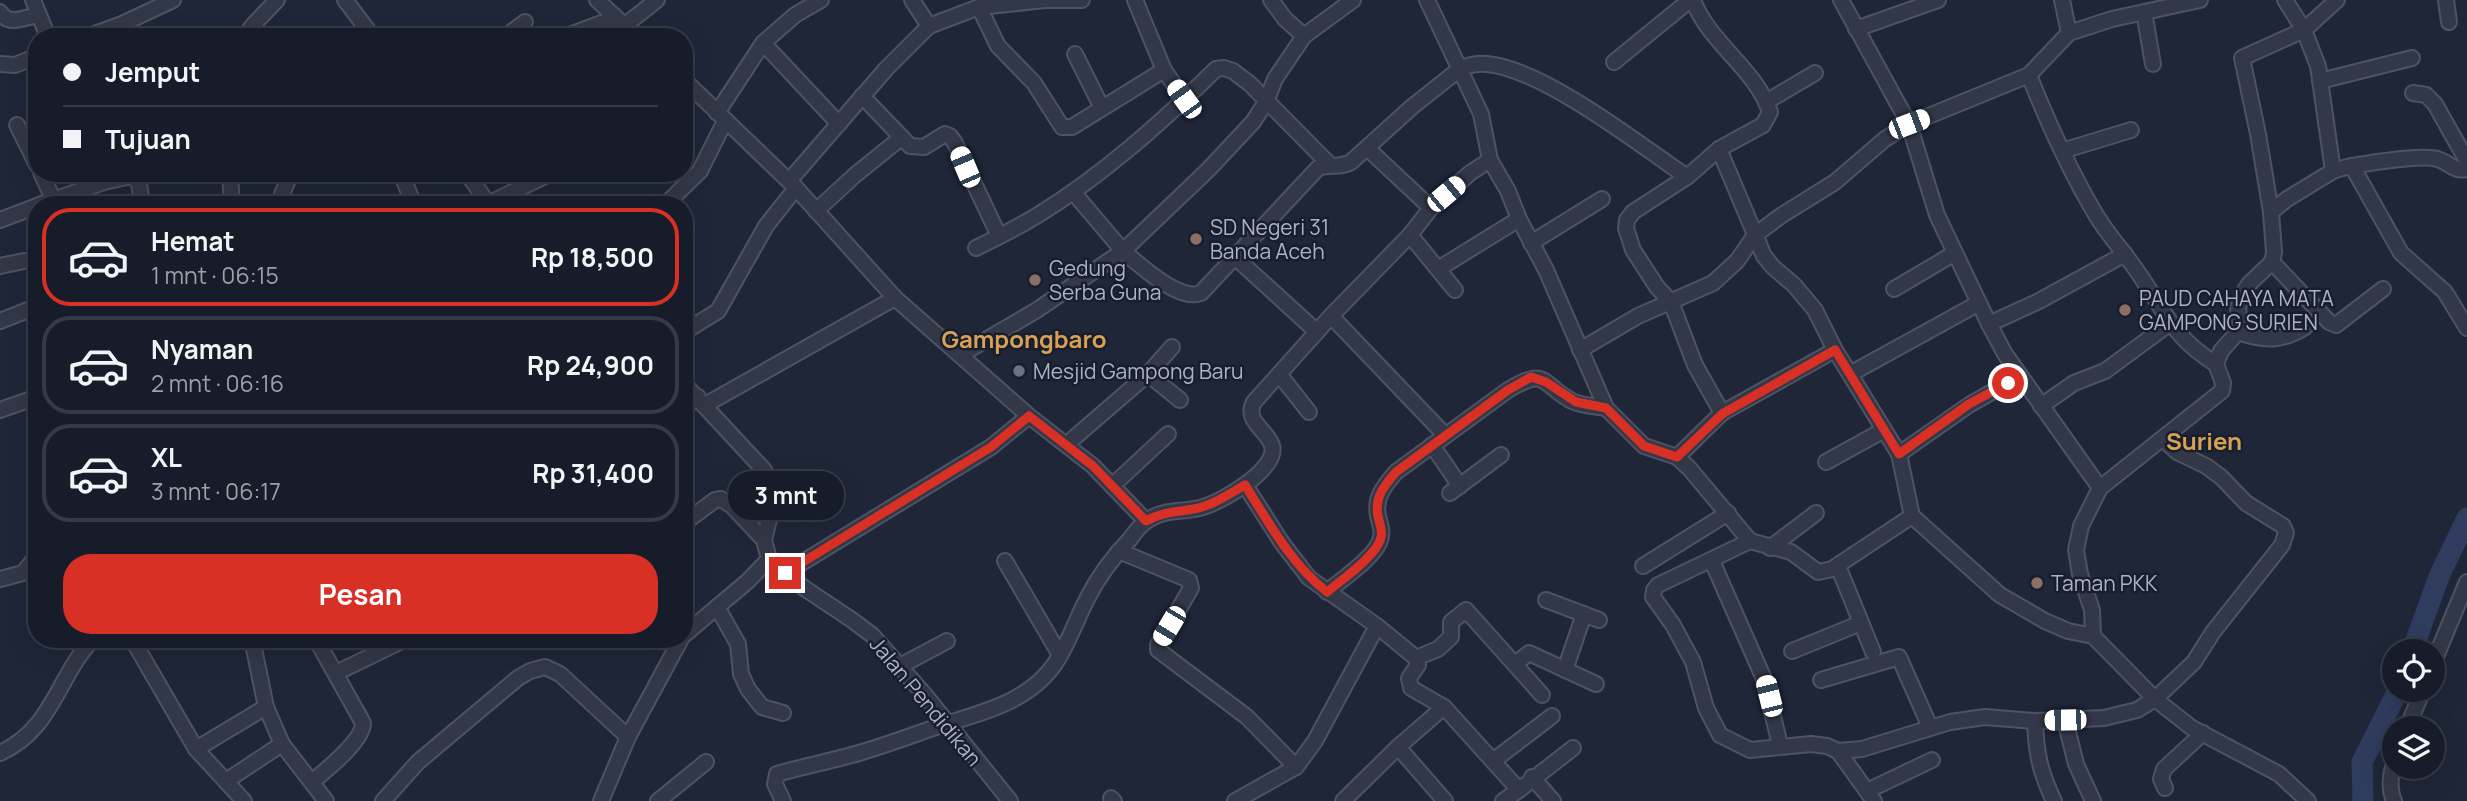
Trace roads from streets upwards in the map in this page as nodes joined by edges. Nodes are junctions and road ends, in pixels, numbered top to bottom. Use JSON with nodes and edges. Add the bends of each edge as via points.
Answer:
{"nodes":[{"id":1,"x":33,"y":0,"type":"edge"},
{"id":2,"x":173,"y":0,"type":"edge"},
{"id":3,"x":277,"y":0,"type":"edge"},
{"id":4,"x":345,"y":0,"type":"edge"},
{"id":5,"x":597,"y":0,"type":"edge"},
{"id":6,"x":657,"y":0,"type":"edge"},
{"id":7,"x":821,"y":0,"type":"edge"},
{"id":8,"x":912,"y":0,"type":"edge"},
{"id":9,"x":1082,"y":0,"type":"edge"},
{"id":10,"x":1135,"y":0,"type":"edge"},
{"id":11,"x":1271,"y":0,"type":"edge"},
{"id":12,"x":1353,"y":0,"type":"edge"},
{"id":13,"x":1427,"y":0,"type":"edge"},
{"id":14,"x":1691,"y":0,"type":"edge"},
{"id":15,"x":1841,"y":0,"type":"edge"},
{"id":16,"x":1938,"y":0,"type":"edge"},
{"id":17,"x":2062,"y":0,"type":"edge"},
{"id":18,"x":2200,"y":0,"type":"edge"},
{"id":19,"x":2285,"y":0,"type":"edge"},
{"id":20,"x":2337,"y":0,"type":"edge"},
{"id":21,"x":2446,"y":0,"type":"edge"},
{"id":22,"x":2178,"y":3,"type":"edge"},
{"id":23,"x":979,"y":8,"type":"junction"},
{"id":24,"x":0,"y":12,"type":"edge"},
{"id":25,"x":2144,"y":12,"type":"junction"},
{"id":26,"x":37,"y":15,"type":"junction"},
{"id":27,"x":526,"y":22,"type":"dead end"},
{"id":28,"x":620,"y":22,"type":"junction"},
{"id":29,"x":2449,"y":22,"type":"dead end"},
{"id":30,"x":929,"y":26,"type":"junction"},
{"id":31,"x":44,"y":28,"type":"edge"},
{"id":32,"x":111,"y":28,"type":"edge"},
{"id":33,"x":251,"y":28,"type":"edge"},
{"id":34,"x":366,"y":28,"type":"edge"},
{"id":35,"x":518,"y":28,"type":"edge"},
{"id":36,"x":598,"y":28,"type":"edge"},
{"id":37,"x":627,"y":28,"type":"edge"},
{"id":38,"x":1856,"y":29,"type":"junction"},
{"id":39,"x":2304,"y":30,"type":"junction"},
{"id":40,"x":2069,"y":33,"type":"junction"},
{"id":41,"x":1304,"y":36,"type":"junction"},
{"id":42,"x":763,"y":43,"type":"junction"},
{"id":43,"x":1075,"y":54,"type":"dead end"},
{"id":44,"x":2412,"y":58,"type":"dead end"},
{"id":45,"x":28,"y":60,"type":"edge"},
{"id":46,"x":1614,"y":62,"type":"dead end"},
{"id":47,"x":0,"y":64,"type":"edge"},
{"id":48,"x":2153,"y":64,"type":"dead end"},
{"id":49,"x":1461,"y":68,"type":"junction"},
{"id":50,"x":1164,"y":70,"type":"junction"},
{"id":51,"x":1815,"y":73,"type":"dead end"},
{"id":52,"x":2029,"y":75,"type":"junction"},
{"id":53,"x":2320,"y":81,"type":"junction"},
{"id":54,"x":693,"y":89,"type":"edge"},
{"id":55,"x":2413,"y":93,"type":"dead end"},
{"id":56,"x":862,"y":96,"type":"junction"},
{"id":57,"x":1184,"y":99,"type":"junction"},
{"id":58,"x":1266,"y":102,"type":"junction"},
{"id":59,"x":1766,"y":102,"type":"junction"},
{"id":60,"x":1102,"y":108,"type":"junction"},
{"id":61,"x":721,"y":117,"type":"junction"},
{"id":62,"x":839,"y":124,"type":"junction"},
{"id":63,"x":1909,"y":124,"type":"junction"},
{"id":64,"x":17,"y":125,"type":"dead end"},
{"id":65,"x":2131,"y":130,"type":"dead end"},
{"id":66,"x":901,"y":138,"type":"junction"},
{"id":67,"x":28,"y":147,"type":"edge"},
{"id":68,"x":1367,"y":148,"type":"junction"},
{"id":69,"x":1719,"y":149,"type":"junction"},
{"id":70,"x":2063,"y":151,"type":"junction"},
{"id":71,"x":1490,"y":160,"type":"junction"},
{"id":72,"x":2467,"y":161,"type":"edge"},
{"id":73,"x":1330,"y":165,"type":"junction"},
{"id":74,"x":2352,"y":166,"type":"junction"},
{"id":75,"x":2467,"y":169,"type":"edge"},
{"id":76,"x":2333,"y":171,"type":"junction"},
{"id":77,"x":1687,"y":177,"type":"junction"},
{"id":78,"x":693,"y":178,"type":"edge"},
{"id":79,"x":104,"y":182,"type":"edge"},
{"id":80,"x":533,"y":182,"type":"edge"},
{"id":81,"x":689,"y":182,"type":"edge"},
{"id":82,"x":793,"y":185,"type":"junction"},
{"id":83,"x":1073,"y":192,"type":"junction"},
{"id":84,"x":70,"y":196,"type":"edge"},
{"id":85,"x":505,"y":196,"type":"edge"},
{"id":86,"x":674,"y":196,"type":"edge"},
{"id":87,"x":1602,"y":200,"type":"dead end"},
{"id":88,"x":1431,"y":208,"type":"junction"},
{"id":89,"x":28,"y":209,"type":"edge"},
{"id":90,"x":816,"y":211,"type":"junction"},
{"id":91,"x":2271,"y":212,"type":"junction"},
{"id":92,"x":1519,"y":219,"type":"junction"},
{"id":93,"x":0,"y":220,"type":"edge"},
{"id":94,"x":1410,"y":235,"type":"junction"},
{"id":95,"x":1755,"y":235,"type":"junction"},
{"id":96,"x":999,"y":236,"type":"junction"},
{"id":97,"x":1531,"y":243,"type":"junction"},
{"id":98,"x":976,"y":248,"type":"dead end"},
{"id":99,"x":1123,"y":251,"type":"junction"},
{"id":100,"x":1955,"y":253,"type":"junction"},
{"id":101,"x":2124,"y":254,"type":"junction"},
{"id":102,"x":1236,"y":258,"type":"junction"},
{"id":103,"x":24,"y":261,"type":"dead end"},
{"id":104,"x":2272,"y":262,"type":"junction"},
{"id":105,"x":0,"y":266,"type":"edge"},
{"id":106,"x":1438,"y":269,"type":"junction"},
{"id":107,"x":1894,"y":289,"type":"dead end"},
{"id":108,"x":2383,"y":289,"type":"dead end"},
{"id":109,"x":1455,"y":290,"type":"dead end"},
{"id":110,"x":895,"y":298,"type":"junction"},
{"id":111,"x":1671,"y":302,"type":"junction"},
{"id":112,"x":1979,"y":303,"type":"junction"},
{"id":113,"x":28,"y":310,"type":"dead end"},
{"id":114,"x":1331,"y":316,"type":"junction"},
{"id":115,"x":0,"y":321,"type":"edge"},
{"id":116,"x":1989,"y":324,"type":"junction"},
{"id":117,"x":2169,"y":324,"type":"junction"},
{"id":118,"x":693,"y":326,"type":"edge"},
{"id":119,"x":2305,"y":327,"type":"dead end"},
{"id":120,"x":2467,"y":328,"type":"edge"},
{"id":121,"x":1317,"y":332,"type":"junction"},
{"id":122,"x":2238,"y":332,"type":"junction"},
{"id":123,"x":1172,"y":347,"type":"dead end"},
{"id":124,"x":1580,"y":350,"type":"junction"},
{"id":125,"x":1835,"y":350,"type":"junction"},
{"id":126,"x":960,"y":355,"type":"junction"},
{"id":127,"x":2216,"y":364,"type":"junction"},
{"id":128,"x":1148,"y":374,"type":"junction"},
{"id":129,"x":1279,"y":374,"type":"junction"},
{"id":130,"x":1850,"y":374,"type":"junction"},
{"id":131,"x":2020,"y":376,"type":"junction"},
{"id":132,"x":693,"y":392,"type":"edge"},
{"id":133,"x":28,"y":400,"type":"edge"},
{"id":134,"x":1180,"y":400,"type":"dead end"},
{"id":135,"x":702,"y":401,"type":"junction"},
{"id":136,"x":693,"y":404,"type":"edge"},
{"id":137,"x":2041,"y":406,"type":"junction"},
{"id":138,"x":1606,"y":408,"type":"junction"},
{"id":139,"x":0,"y":410,"type":"edge"},
{"id":140,"x":1309,"y":412,"type":"dead end"},
{"id":141,"x":1722,"y":414,"type":"junction"},
{"id":142,"x":1029,"y":416,"type":"junction"},
{"id":143,"x":1884,"y":430,"type":"junction"},
{"id":144,"x":1168,"y":434,"type":"dead end"},
{"id":145,"x":1445,"y":435,"type":"junction"},
{"id":146,"x":2163,"y":439,"type":"junction"},
{"id":147,"x":1067,"y":444,"type":"junction"},
{"id":148,"x":1432,"y":445,"type":"junction"},
{"id":149,"x":1899,"y":454,"type":"junction"},
{"id":150,"x":1501,"y":455,"type":"dead end"},
{"id":151,"x":1677,"y":457,"type":"junction"},
{"id":152,"x":1826,"y":462,"type":"dead end"},
{"id":153,"x":1245,"y":485,"type":"junction"},
{"id":154,"x":1112,"y":486,"type":"junction"},
{"id":155,"x":2099,"y":488,"type":"junction"},
{"id":156,"x":1728,"y":513,"type":"junction"},
{"id":157,"x":1816,"y":513,"type":"dead end"},
{"id":158,"x":693,"y":516,"type":"edge"},
{"id":159,"x":1912,"y":516,"type":"junction"},
{"id":160,"x":1146,"y":521,"type":"junction"},
{"id":161,"x":764,"y":540,"type":"junction"},
{"id":162,"x":1750,"y":541,"type":"junction"},
{"id":163,"x":1770,"y":548,"type":"junction"},
{"id":164,"x":1119,"y":551,"type":"junction"},
{"id":165,"x":769,"y":559,"type":"junction"},
{"id":166,"x":1005,"y":561,"type":"dead end"},
{"id":167,"x":1712,"y":561,"type":"junction"},
{"id":168,"x":1643,"y":566,"type":"dead end"},
{"id":169,"x":1838,"y":566,"type":"junction"},
{"id":170,"x":28,"y":569,"type":"edge"},
{"id":171,"x":785,"y":573,"type":"junction"},
{"id":172,"x":0,"y":579,"type":"edge"},
{"id":173,"x":2467,"y":582,"type":"edge"},
{"id":174,"x":1327,"y":592,"type":"junction"},
{"id":175,"x":1546,"y":600,"type":"dead end"},
{"id":176,"x":717,"y":607,"type":"junction"},
{"id":177,"x":1584,"y":614,"type":"junction"},
{"id":178,"x":693,"y":620,"type":"edge"},
{"id":179,"x":1599,"y":620,"type":"dead end"},
{"id":180,"x":696,"y":623,"type":"junction"},
{"id":181,"x":1861,"y":623,"type":"junction"},
{"id":182,"x":1377,"y":625,"type":"junction"},
{"id":183,"x":693,"y":626,"type":"edge"},
{"id":184,"x":2092,"y":636,"type":"junction"},
{"id":185,"x":2443,"y":639,"type":"edge"},
{"id":186,"x":947,"y":641,"type":"dead end"},
{"id":187,"x":86,"y":648,"type":"edge"},
{"id":188,"x":138,"y":648,"type":"edge"},
{"id":189,"x":254,"y":648,"type":"edge"},
{"id":190,"x":321,"y":648,"type":"edge"},
{"id":191,"x":388,"y":648,"type":"edge"},
{"id":192,"x":677,"y":648,"type":"edge"},
{"id":193,"x":1792,"y":651,"type":"dead end"},
{"id":194,"x":1873,"y":652,"type":"dead end"},
{"id":195,"x":1060,"y":655,"type":"junction"},
{"id":196,"x":1416,"y":658,"type":"junction"},
{"id":197,"x":1515,"y":664,"type":"junction"},
{"id":198,"x":900,"y":666,"type":"junction"},
{"id":199,"x":1565,"y":670,"type":"junction"},
{"id":200,"x":336,"y":673,"type":"junction"},
{"id":201,"x":1821,"y":680,"type":"dead end"},
{"id":202,"x":1596,"y":684,"type":"dead end"},
{"id":203,"x":1542,"y":695,"type":"dead end"},
{"id":204,"x":2155,"y":699,"type":"junction"},
{"id":205,"x":266,"y":707,"type":"junction"},
{"id":206,"x":1444,"y":707,"type":"junction"},
{"id":207,"x":783,"y":713,"type":"dead end"},
{"id":208,"x":1552,"y":716,"type":"dead end"},
{"id":209,"x":2065,"y":720,"type":"junction"},
{"id":210,"x":2035,"y":721,"type":"junction"},
{"id":211,"x":947,"y":724,"type":"junction"},
{"id":212,"x":1930,"y":727,"type":"junction"},
{"id":213,"x":2203,"y":733,"type":"junction"},
{"id":214,"x":628,"y":737,"type":"junction"},
{"id":215,"x":282,"y":744,"type":"junction"},
{"id":216,"x":1780,"y":746,"type":"junction"},
{"id":217,"x":1398,"y":747,"type":"junction"},
{"id":218,"x":1573,"y":748,"type":"dead end"},
{"id":219,"x":196,"y":749,"type":"junction"},
{"id":220,"x":1838,"y":751,"type":"junction"},
{"id":221,"x":0,"y":753,"type":"edge"},
{"id":222,"x":1933,"y":760,"type":"dead end"},
{"id":223,"x":1493,"y":761,"type":"junction"},
{"id":224,"x":706,"y":762,"type":"dead end"},
{"id":225,"x":1296,"y":767,"type":"junction"},
{"id":226,"x":1532,"y":777,"type":"junction"},
{"id":227,"x":2391,"y":779,"type":"edge"},
{"id":228,"x":226,"y":781,"type":"junction"},
{"id":229,"x":312,"y":782,"type":"junction"},
{"id":230,"x":2165,"y":788,"type":"dead end"},
{"id":231,"x":1519,"y":790,"type":"junction"},
{"id":232,"x":1870,"y":796,"type":"edge"},
{"id":233,"x":1442,"y":800,"type":"edge"},
{"id":234,"x":244,"y":801,"type":"edge"},
{"id":235,"x":326,"y":801,"type":"edge"},
{"id":236,"x":383,"y":801,"type":"edge"},
{"id":237,"x":601,"y":801,"type":"edge"},
{"id":238,"x":657,"y":801,"type":"edge"},
{"id":239,"x":783,"y":801,"type":"edge"},
{"id":240,"x":1010,"y":801,"type":"edge"},
{"id":241,"x":1235,"y":801,"type":"edge"},
{"id":242,"x":1343,"y":801,"type":"edge"},
{"id":243,"x":1503,"y":801,"type":"edge"},
{"id":244,"x":1553,"y":801,"type":"edge"},
{"id":245,"x":2054,"y":801,"type":"edge"},
{"id":246,"x":2093,"y":801,"type":"edge"},
{"id":247,"x":2308,"y":801,"type":"edge"},
{"id":248,"x":2394,"y":801,"type":"edge"}],
"edges":[{"from":1,"to":26,"type":"street"},
{"from":2,"to":32,"type":"street"},
{"from":3,"to":33,"type":"street"},
{"from":4,"to":34,"type":"street"},
{"from":5,"to":28,"type":"street"},
{"from":6,"to":28,"type":"street"},
{"from":7,"to":42,"type":"street"},
{"from":8,"to":30,"type":"street"},
{"from":9,"to":23,"type":"street"},
{"from":10,"to":50,"type":"street"},
{"from":11,"to":41,"type":"street"},
{"from":12,"to":41,"type":"street"},
{"from":13,"to":49,"type":"street"},
{"from":14,"to":46,"type":"street"},
{"from":14,"to":59,"type":"street"},
{"from":15,"to":38,"type":"street"},
{"from":16,"to":38,"type":"street"},
{"from":17,"to":40,"type":"street"},
{"from":18,"to":22,"type":"street"},
{"from":19,"to":39,"type":"street"},
{"from":20,"to":39,"type":"street"},
{"from":21,"to":29,"type":"street"},
{"from":22,"to":25,"type":"street"},
{"from":23,"to":30,"type":"street"},
{"from":23,"to":60,"type":"street","via":[[998,46],[1034,83],[1062,127],[1072,127]]},
{"from":24,"to":26,"type":"street","via":[[13,21]]},
{"from":25,"to":40,"type":"street"},
{"from":25,"to":48,"type":"street"},
{"from":26,"to":31,"type":"street"},
{"from":27,"to":35,"type":"street"},
{"from":28,"to":36,"type":"street"},
{"from":28,"to":37,"type":"street"},
{"from":30,"to":56,"type":"street"},
{"from":38,"to":63,"type":"street"},
{"from":39,"to":53,"type":"street"},
{"from":39,"to":91,"type":"street","via":[[2242,58]]},
{"from":40,"to":52,"type":"street"},
{"from":41,"to":58,"type":"street","via":[[1275,79]]},
{"from":42,"to":61,"type":"street"},
{"from":42,"to":62,"type":"street"},
{"from":43,"to":60,"type":"street"},
{"from":44,"to":53,"type":"street"},
{"from":45,"to":47,"type":"street"},
{"from":49,"to":68,"type":"street"},
{"from":49,"to":71,"type":"street","via":[[1481,114]]},
{"from":49,"to":77,"type":"street","via":[[1488,64],[1530,77]]},
{"from":50,"to":57,"type":"street"},
{"from":50,"to":60,"type":"street"},
{"from":51,"to":59,"type":"street"},
{"from":52,"to":63,"type":"street"},
{"from":52,"to":70,"type":"street"},
{"from":53,"to":76,"type":"street"},
{"from":54,"to":61,"type":"street"},
{"from":55,"to":72,"type":"street","via":[[2426,95],[2435,104]]},
{"from":56,"to":62,"type":"street"},
{"from":56,"to":66,"type":"street"},
{"from":57,"to":58,"type":"street","via":[[1216,69],[1224,68],[1250,84]]},
{"from":57,"to":83,"type":"street"},
{"from":58,"to":73,"type":"street"},
{"from":58,"to":99,"type":"street","via":[[1208,170]]},
{"from":59,"to":69,"type":"street","via":[[1770,113],[1763,125]]},
{"from":61,"to":78,"type":"street","via":[[700,171]]},
{"from":61,"to":82,"type":"street"},
{"from":62,"to":82,"type":"street"},
{"from":63,"to":95,"type":"street","via":[[1835,182]]},
{"from":63,"to":100,"type":"street","via":[[1937,215]]},
{"from":64,"to":67,"type":"street"},
{"from":65,"to":70,"type":"street"},
{"from":66,"to":90,"type":"street"},
{"from":66,"to":96,"type":"street","via":[[918,148],[945,134],[950,136]]},
{"from":68,"to":73,"type":"street","via":[[1343,166]]},
{"from":68,"to":88,"type":"street"},
{"from":69,"to":77,"type":"street"},
{"from":69,"to":95,"type":"street"},
{"from":70,"to":101,"type":"street","via":[[2096,215]]},
{"from":71,"to":88,"type":"street"},
{"from":71,"to":92,"type":"street"},
{"from":73,"to":102,"type":"street","via":[[1315,171]]},
{"from":74,"to":75,"type":"street","via":[[2415,158],[2437,159],[2453,169]]},
{"from":74,"to":76,"type":"street"},
{"from":74,"to":120,"type":"street","via":[[2401,253],[2445,292]]},
{"from":76,"to":91,"type":"street"},
{"from":77,"to":111,"type":"street","via":[[1633,212],[1626,223],[1633,250]]},
{"from":79,"to":84,"type":"street"},
{"from":80,"to":85,"type":"street"},
{"from":81,"to":86,"type":"street"},
{"from":82,"to":90,"type":"street"},
{"from":82,"to":118,"type":"street","via":[[718,311]]},
{"from":83,"to":96,"type":"street"},
{"from":83,"to":99,"type":"street"},
{"from":87,"to":97,"type":"street"},
{"from":88,"to":94,"type":"street"},
{"from":89,"to":93,"type":"street"},
{"from":90,"to":110,"type":"street"},
{"from":91,"to":104,"type":"street"},
{"from":92,"to":97,"type":"street"},
{"from":92,"to":106,"type":"street"},
{"from":94,"to":106,"type":"street"},
{"from":94,"to":114,"type":"street"},
{"from":95,"to":111,"type":"street","via":[[1726,273]]},
{"from":95,"to":125,"type":"street","via":[[1764,256],[1815,310]]},
{"from":96,"to":98,"type":"street"},
{"from":97,"to":124,"type":"street"},
{"from":99,"to":102,"type":"street","via":[[1174,289],[1195,296]]},
{"from":99,"to":126,"type":"street"},
{"from":100,"to":107,"type":"street"},
{"from":100,"to":112,"type":"street"},
{"from":101,"to":116,"type":"street"},
{"from":101,"to":117,"type":"street"},
{"from":102,"to":121,"type":"street"},
{"from":103,"to":105,"type":"street"},
{"from":104,"to":108,"type":"street","via":[[2336,325]]},
{"from":104,"to":122,"type":"street","via":[[2242,295]]},
{"from":106,"to":109,"type":"street"},
{"from":110,"to":126,"type":"street"},
{"from":110,"to":135,"type":"street"},
{"from":111,"to":124,"type":"street"},
{"from":111,"to":141,"type":"street","via":[[1695,365]]},
{"from":112,"to":116,"type":"street"},
{"from":112,"to":130,"type":"street"},
{"from":113,"to":115,"type":"street"},
{"from":114,"to":121,"type":"street"},
{"from":114,"to":145,"type":"street"},
{"from":116,"to":131,"type":"street"},
{"from":117,"to":127,"type":"street","via":[[2196,352]]},
{"from":117,"to":137,"type":"street","via":[[2105,371],[2074,383]]},
{"from":119,"to":122,"type":"street","via":[[2284,338],[2256,338]]},
{"from":121,"to":129,"type":"street"},
{"from":122,"to":127,"type":"street"},
{"from":123,"to":128,"type":"street"},
{"from":124,"to":138,"type":"street"},
{"from":125,"to":130,"type":"street"},
{"from":125,"to":141,"type":"street"},
{"from":126,"to":142,"type":"street"},
{"from":127,"to":146,"type":"street","via":[[2222,391]]},
{"from":128,"to":134,"type":"street"},
{"from":128,"to":147,"type":"street"},
{"from":129,"to":140,"type":"street"},
{"from":129,"to":153,"type":"street","via":[[1251,410],[1272,447],[1272,456]]},
{"from":130,"to":143,"type":"street"},
{"from":131,"to":137,"type":"street"},
{"from":131,"to":149,"type":"street","via":[[1969,404]]},
{"from":132,"to":135,"type":"street"},
{"from":133,"to":139,"type":"street"},
{"from":135,"to":136,"type":"street"},
{"from":135,"to":161,"type":"street","via":[[760,464],[768,479],[773,503]]},
{"from":137,"to":155,"type":"street"},
{"from":138,"to":145,"type":"street","via":[[1576,402],[1531,377]]},
{"from":138,"to":151,"type":"street","via":[[1644,446]]},
{"from":141,"to":151,"type":"street"},
{"from":142,"to":147,"type":"street"},
{"from":142,"to":171,"type":"street","via":[[991,447]]},
{"from":143,"to":149,"type":"street"},
{"from":143,"to":152,"type":"street"},
{"from":144,"to":154,"type":"street"},
{"from":145,"to":148,"type":"street"},
{"from":146,"to":155,"type":"street"},
{"from":146,"to":204,"type":"street","via":[[2177,452],[2207,466],[2286,533],[2282,545],[2194,662]]},
{"from":147,"to":154,"type":"street"},
{"from":148,"to":150,"type":"street","via":[[1455,490]]},
{"from":148,"to":174,"type":"street","via":[[1382,488],[1377,501],[1380,541]]},
{"from":149,"to":159,"type":"street"},
{"from":151,"to":156,"type":"street"},
{"from":153,"to":160,"type":"street","via":[[1202,507],[1166,512]]},
{"from":153,"to":174,"type":"street","via":[[1282,544],[1309,578]]},
{"from":154,"to":160,"type":"street"},
{"from":155,"to":184,"type":"street","via":[[2081,526],[2076,550],[2092,610]]},
{"from":156,"to":162,"type":"street"},
{"from":156,"to":168,"type":"street"},
{"from":157,"to":163,"type":"street"},
{"from":158,"to":161,"type":"street","via":[[721,499]]},
{"from":159,"to":169,"type":"street"},
{"from":159,"to":184,"type":"street","via":[[2000,595],[2045,621]]},
{"from":160,"to":164,"type":"street"},
{"from":161,"to":165,"type":"street"},
{"from":162,"to":163,"type":"street"},
{"from":162,"to":167,"type":"street"},
{"from":163,"to":169,"type":"street","via":[[1791,552],[1818,572]]},
{"from":164,"to":195,"type":"street","via":[[1087,597]]},
{"from":164,"to":225,"type":"street","via":[[1189,580],[1191,588],[1158,650],[1247,717]]},
{"from":165,"to":171,"type":"street","name":"Jalan Pendidikan"},
{"from":165,"to":176,"type":"street"},
{"from":166,"to":195,"type":"street"},
{"from":167,"to":216,"type":"street","via":[[1764,679]]},
{"from":167,"to":216,"type":"street","via":[[1658,585],[1653,597],[1693,662],[1706,708],[1720,735],[1750,750]]},
{"from":169,"to":181,"type":"street"},
{"from":170,"to":172,"type":"street"},
{"from":171,"to":198,"type":"street","name":"Jalan Pendidikan","via":[[862,628]]},
{"from":173,"to":185,"type":"street"},
{"from":174,"to":182,"type":"street"},
{"from":175,"to":177,"type":"street"},
{"from":176,"to":180,"type":"street"},
{"from":176,"to":207,"type":"street","via":[[738,644],[741,674],[748,689],[762,707]]},
{"from":177,"to":179,"type":"street"},
{"from":177,"to":199,"type":"street"},
{"from":178,"to":180,"type":"street"},
{"from":180,"to":183,"type":"street"},
{"from":181,"to":193,"type":"street"},
{"from":181,"to":194,"type":"street"},
{"from":182,"to":196,"type":"street"},
{"from":182,"to":225,"type":"street","via":[[1315,741]]},
{"from":184,"to":204,"type":"street"},
{"from":186,"to":198,"type":"street"},
{"from":187,"to":221,"type":"street","via":[[43,719]]},
{"from":188,"to":219,"type":"street"},
{"from":189,"to":205,"type":"street"},
{"from":190,"to":200,"type":"street"},
{"from":191,"to":200,"type":"street"},
{"from":192,"to":214,"type":"street"},
{"from":195,"to":211,"type":"street","via":[[1049,672],[1010,702]]},
{"from":196,"to":197,"type":"street","via":[[1438,649],[1451,637],[1451,622],[1466,610]]},
{"from":196,"to":206,"type":"street","via":[[1418,665],[1409,678],[1411,688]]},
{"from":197,"to":199,"type":"street","via":[[1529,653]]},
{"from":197,"to":203,"type":"street"},
{"from":198,"to":211,"type":"street","name":"Jalan Pendidikan"},
{"from":199,"to":202,"type":"street"},
{"from":200,"to":229,"type":"street","via":[[364,728]]},
{"from":201,"to":212,"type":"street","via":[[1899,657]]},
{"from":204,"to":209,"type":"street","via":[[2122,715]]},
{"from":204,"to":213,"type":"street"},
{"from":205,"to":215,"type":"street"},
{"from":205,"to":219,"type":"street"},
{"from":206,"to":217,"type":"street"},
{"from":206,"to":223,"type":"street"},
{"from":208,"to":223,"type":"street"},
{"from":209,"to":210,"type":"street"},
{"from":209,"to":246,"type":"street","via":[[2076,764]]},
{"from":210,"to":212,"type":"street","via":[[1984,717]]},
{"from":210,"to":245,"type":"street","via":[[2040,772]]},
{"from":211,"to":239,"type":"street","via":[[777,774],[775,784]]},
{"from":211,"to":240,"type":"street","name":"Jalan Pendidikan"},
{"from":212,"to":220,"type":"street","via":[[1862,749]]},
{"from":213,"to":230,"type":"street","via":[[2164,769],[2161,779]]},
{"from":213,"to":247,"type":"street","via":[[2278,774]]},
{"from":214,"to":236,"type":"street","via":[[559,674],[538,668],[518,678],[418,762]]},
{"from":214,"to":237,"type":"street"},
{"from":215,"to":228,"type":"street"},
{"from":215,"to":229,"type":"street"},
{"from":216,"to":220,"type":"street","via":[[1811,744]]},
{"from":217,"to":233,"type":"street"},
{"from":217,"to":242,"type":"street"},
{"from":218,"to":226,"type":"street"},
{"from":219,"to":228,"type":"street"},
{"from":220,"to":232,"type":"street"},
{"from":222,"to":232,"type":"street"},
{"from":223,"to":231,"type":"street"},
{"from":224,"to":238,"type":"street"},
{"from":225,"to":241,"type":"street"},
{"from":226,"to":231,"type":"street"},
{"from":226,"to":244,"type":"street"},
{"from":227,"to":248,"type":"street"},
{"from":228,"to":234,"type":"street"},
{"from":229,"to":235,"type":"street"},
{"from":231,"to":243,"type":"street"}]}
